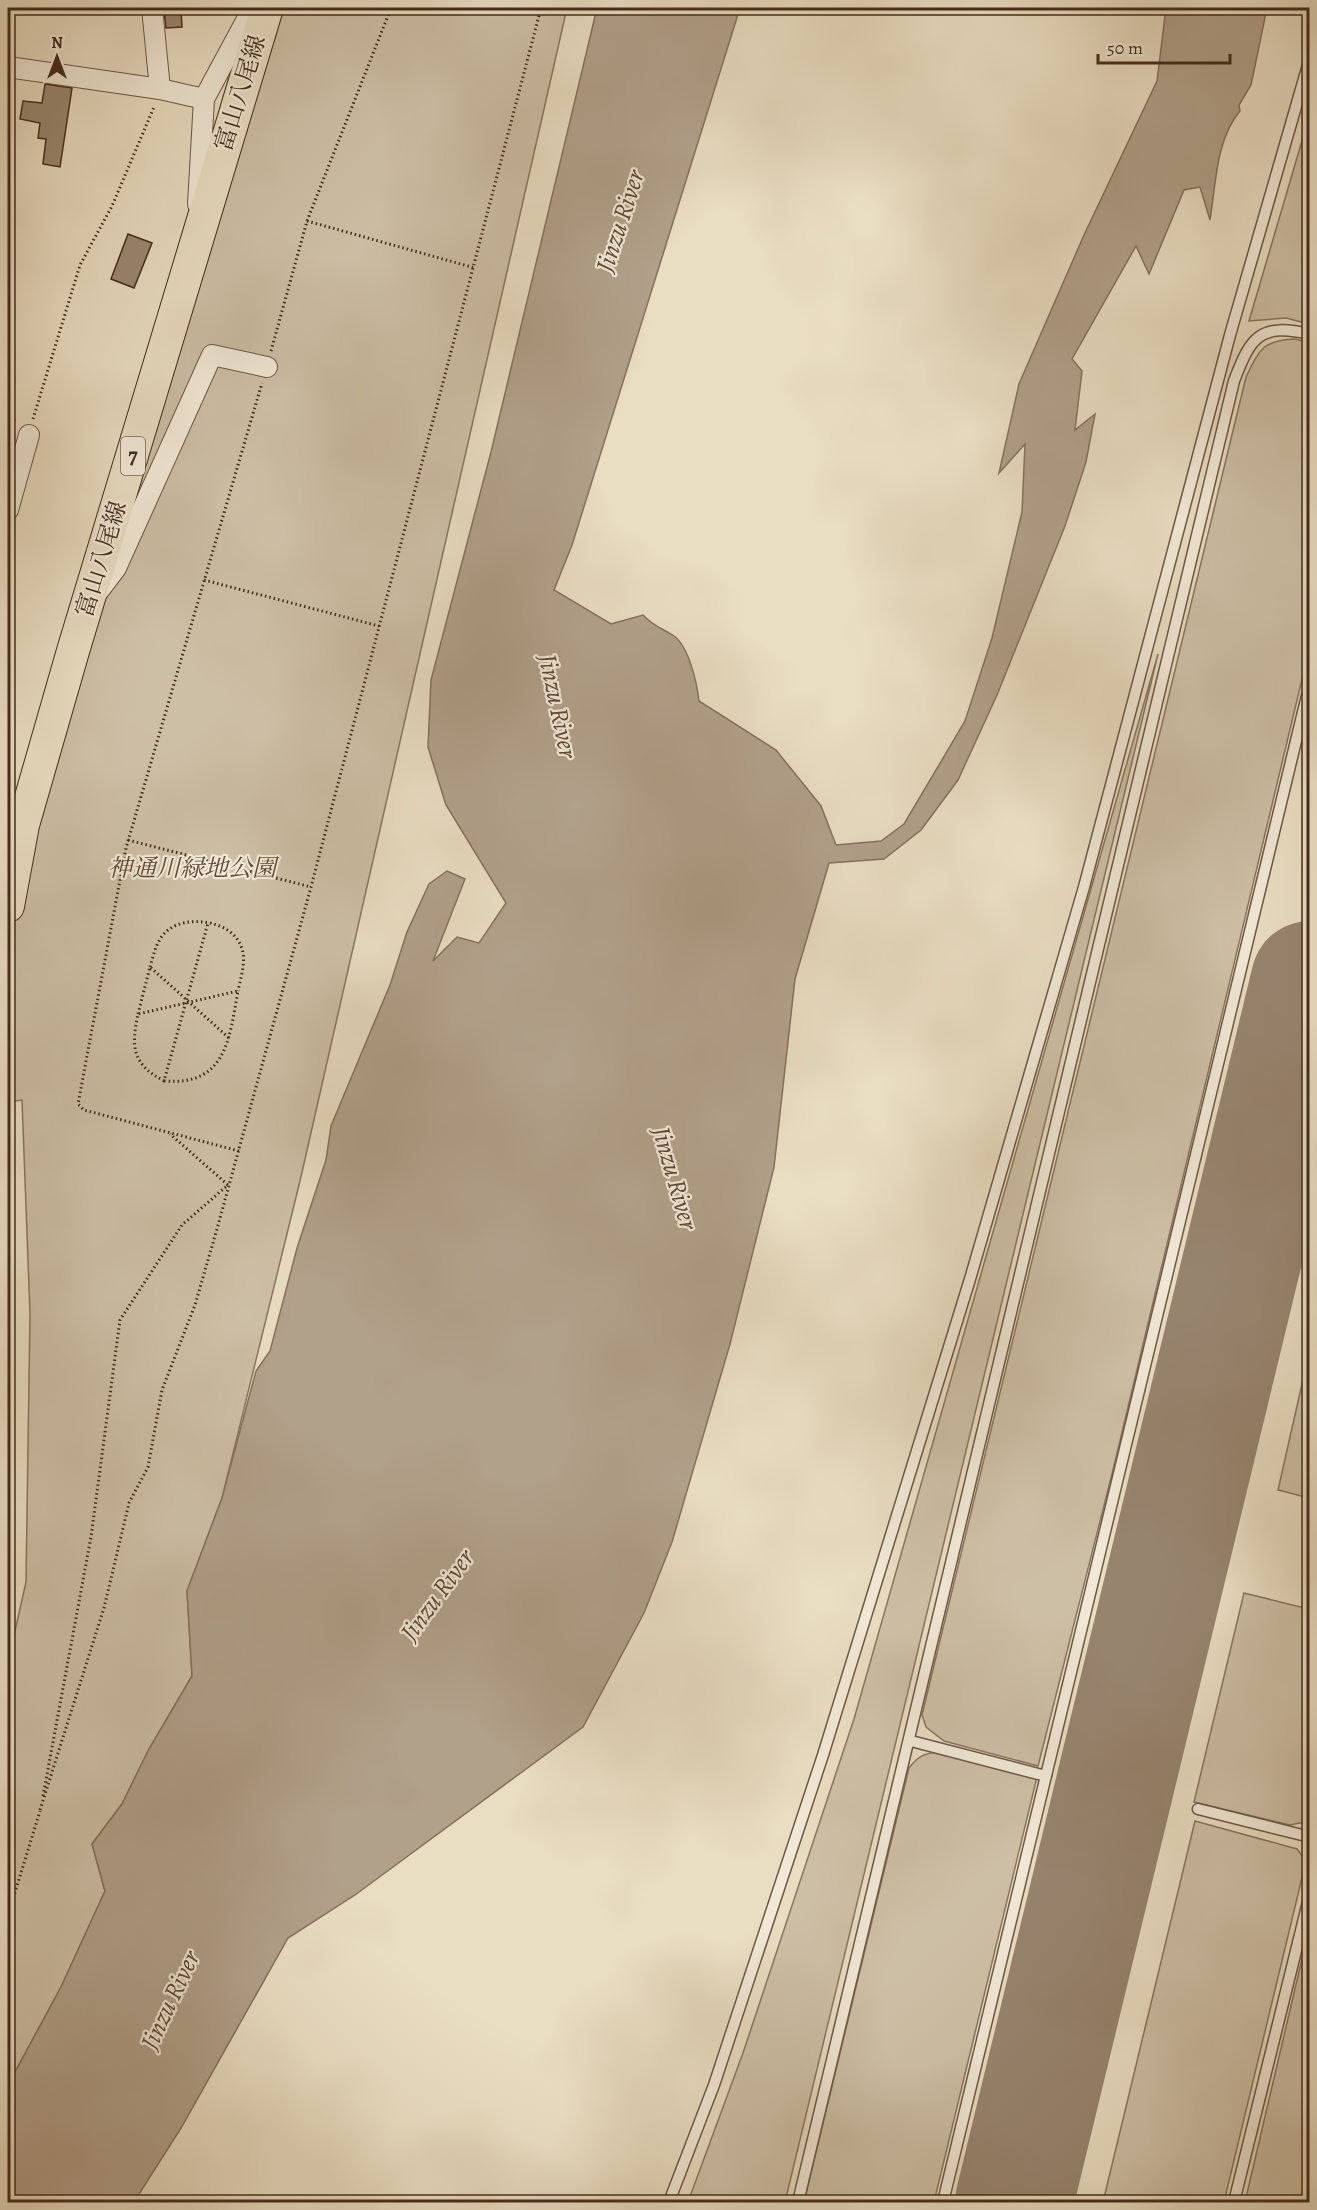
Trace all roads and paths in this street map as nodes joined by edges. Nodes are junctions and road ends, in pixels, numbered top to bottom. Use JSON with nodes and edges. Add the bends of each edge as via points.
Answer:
{"nodes":[{"id":1,"x":152,"y":8,"type":"edge"},
{"id":2,"x":253,"y":8,"type":"edge"},
{"id":3,"x":267,"y":8,"type":"edge"},
{"id":4,"x":391,"y":8,"type":"edge"},
{"id":5,"x":541,"y":8,"type":"edge"},
{"id":6,"x":1310,"y":58,"type":"edge"},
{"id":7,"x":8,"y":67,"type":"edge"},
{"id":8,"x":160,"y":89,"type":"junction"},
{"id":9,"x":204,"y":99,"type":"junction"},
{"id":10,"x":307,"y":221,"type":"junction"},
{"id":11,"x":196,"y":237,"type":"junction"},
{"id":12,"x":475,"y":268,"type":"junction"},
{"id":13,"x":1310,"y":334,"type":"edge"},
{"id":14,"x":267,"y":367,"type":"junction"},
{"id":15,"x":29,"y":435,"type":"joint"},
{"id":16,"x":8,"y":510,"type":"edge"},
{"id":17,"x":204,"y":580,"type":"junction"},
{"id":18,"x":88,"y":604,"type":"junction"},
{"id":19,"x":380,"y":627,"type":"junction"},
{"id":20,"x":1310,"y":683,"type":"edge"},
{"id":21,"x":128,"y":840,"type":"junction"},
{"id":22,"x":311,"y":887,"type":"junction"},
{"id":23,"x":8,"y":906,"type":"edge"},
{"id":24,"x":208,"y":923,"type":"junction"},
{"id":25,"x":150,"y":967,"type":"junction"},
{"id":26,"x":238,"y":991,"type":"junction"},
{"id":27,"x":187,"y":1002,"type":"junction"},
{"id":28,"x":138,"y":1014,"type":"junction"},
{"id":29,"x":229,"y":1038,"type":"junction"},
{"id":30,"x":164,"y":1081,"type":"junction"},
{"id":31,"x":169,"y":1133,"type":"junction"},
{"id":32,"x":239,"y":1151,"type":"junction"},
{"id":33,"x":228,"y":1185,"type":"junction"},
{"id":34,"x":911,"y":1741,"type":"junction"},
{"id":35,"x":1046,"y":1776,"type":"junction"},
{"id":36,"x":1198,"y":1809,"type":"dead end"},
{"id":37,"x":40,"y":1810,"type":"junction"},
{"id":38,"x":1310,"y":1837,"type":"edge"},
{"id":39,"x":1310,"y":1894,"type":"edge"},
{"id":40,"x":8,"y":1915,"type":"edge"},
{"id":41,"x":669,"y":2202,"type":"edge"},
{"id":42,"x":798,"y":2202,"type":"edge"},
{"id":43,"x":943,"y":2202,"type":"edge"},
{"id":44,"x":1234,"y":2202,"type":"edge"}],
"edges":[{"from":1,"to":8,"type":"street"},
{"from":2,"to":9,"type":"street"},
{"from":3,"to":11,"type":"main road","name":"富山八尾線","number":"7"},
{"from":4,"to":10,"type":"path"},
{"from":5,"to":12,"type":"path"},
{"from":6,"to":41,"type":"lane","via":[[1227,346],[1083,887],[970,1279],[823,1755],[714,2085]]},
{"from":7,"to":8,"type":"street"},
{"from":8,"to":9,"type":"street"},
{"from":8,"to":15,"type":"path","via":[[112,206],[80,265]]},
{"from":9,"to":11,"type":"street"},
{"from":10,"to":12,"type":"path"},
{"from":10,"to":14,"type":"path"},
{"from":11,"to":18,"type":"main road","name":"富山八尾線","number":"7"},
{"from":12,"to":19,"type":"path"},
{"from":13,"to":34,"type":"lane","via":[[1277,330],[1255,338],[1234,381]]},
{"from":14,"to":17,"type":"path"},
{"from":14,"to":18,"type":"street","via":[[212,355],[116,568]]},
{"from":15,"to":16,"type":"street"},
{"from":17,"to":19,"type":"path"},
{"from":17,"to":21,"type":"path"},
{"from":18,"to":23,"type":"main road","name":"富山八尾線","number":"7","via":[[23,825]]},
{"from":19,"to":22,"type":"path"},
{"from":20,"to":35,"type":"lane"},
{"from":21,"to":22,"type":"path"},
{"from":21,"to":31,"type":"path","via":[[78,1104],[84,1110]]},
{"from":22,"to":32,"type":"path"},
{"from":24,"to":25,"type":"path","via":[[180,923],[166,931],[155,946]]},
{"from":24,"to":26,"type":"path","via":[[233,935],[241,945],[244,963]]},
{"from":24,"to":27,"type":"path"},
{"from":25,"to":27,"type":"path"},
{"from":25,"to":28,"type":"path"},
{"from":26,"to":27,"type":"path"},
{"from":26,"to":29,"type":"path"},
{"from":27,"to":28,"type":"path"},
{"from":27,"to":29,"type":"path"},
{"from":27,"to":30,"type":"path"},
{"from":28,"to":30,"type":"path","via":[[134,1033],[136,1055],[151,1074]]},
{"from":29,"to":30,"type":"path","via":[[214,1068],[184,1083]]},
{"from":31,"to":32,"type":"path"},
{"from":31,"to":33,"type":"path"},
{"from":32,"to":33,"type":"path"},
{"from":33,"to":37,"type":"path","via":[[195,1305],[162,1390],[148,1467],[129,1503],[104,1608]]},
{"from":33,"to":37,"type":"path","via":[[182,1225],[120,1320],[91,1537]]},
{"from":34,"to":35,"type":"lane"},
{"from":34,"to":42,"type":"lane"},
{"from":35,"to":43,"type":"lane"},
{"from":36,"to":38,"type":"lane"},
{"from":37,"to":40,"type":"path"},
{"from":39,"to":44,"type":"lane"}]}
